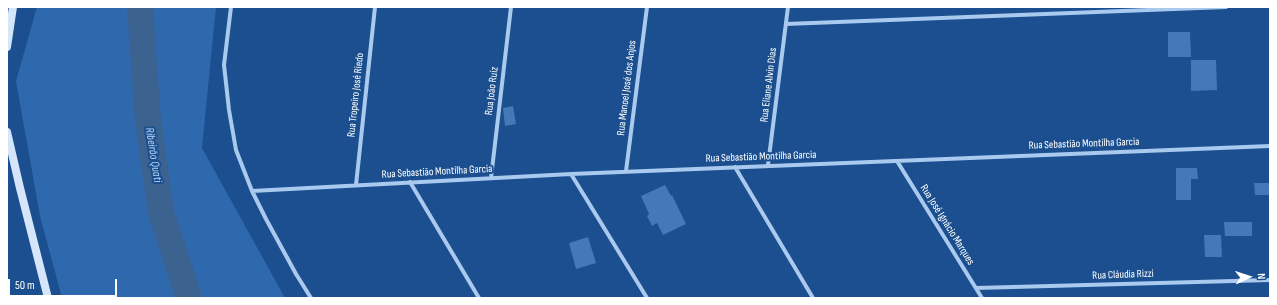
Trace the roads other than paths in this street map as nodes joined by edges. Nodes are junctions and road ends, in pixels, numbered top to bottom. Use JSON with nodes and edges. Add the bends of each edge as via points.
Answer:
{"nodes":[{"id":1,"x":14,"y":7,"type":"edge"},
{"id":2,"x":232,"y":7,"type":"edge"},
{"id":3,"x":375,"y":7,"type":"edge"},
{"id":4,"x":511,"y":7,"type":"edge"},
{"id":5,"x":647,"y":7,"type":"edge"},
{"id":6,"x":788,"y":7,"type":"edge"},
{"id":7,"x":1226,"y":7,"type":"edge"},
{"id":8,"x":786,"y":24,"type":"junction"},
{"id":9,"x":7,"y":47,"type":"edge"},
{"id":10,"x":7,"y":132,"type":"edge"},
{"id":11,"x":1270,"y":146,"type":"edge"},
{"id":12,"x":898,"y":161,"type":"junction"},
{"id":13,"x":768,"y":165,"type":"junction"},
{"id":14,"x":735,"y":167,"type":"junction"},
{"id":15,"x":626,"y":171,"type":"junction"},
{"id":16,"x":571,"y":174,"type":"junction"},
{"id":17,"x":491,"y":178,"type":"junction"},
{"id":18,"x":410,"y":182,"type":"junction"},
{"id":19,"x":356,"y":185,"type":"junction"},
{"id":20,"x":252,"y":191,"type":"junction"},
{"id":21,"x":1270,"y":280,"type":"edge"},
{"id":22,"x":976,"y":288,"type":"junction"},
{"id":23,"x":48,"y":298,"type":"edge"},
{"id":24,"x":311,"y":298,"type":"edge"},
{"id":25,"x":479,"y":298,"type":"edge"},
{"id":26,"x":647,"y":298,"type":"edge"},
{"id":27,"x":813,"y":298,"type":"edge"},
{"id":28,"x":982,"y":298,"type":"edge"}],
"edges":[{"from":1,"to":9,"type":"street"},
{"from":2,"to":20,"type":"street","via":[[224,65],[228,110],[236,150]]},
{"from":3,"to":19,"type":"street","name":"Rua Tropeiro José Riedo"},
{"from":4,"to":17,"type":"street","name":"Rua João Ruiz"},
{"from":5,"to":15,"type":"street","name":"Rua Manoel José dos Anjos"},
{"from":6,"to":8,"type":"street","name":"Rua Eliane Alvin Dias"},
{"from":7,"to":8,"type":"street"},
{"from":8,"to":13,"type":"street","name":"Rua Eliane Alvin Dias"},
{"from":10,"to":23,"type":"street"},
{"from":11,"to":12,"type":"street","name":"Rua Sebastião Montilha Garcia"},
{"from":12,"to":13,"type":"street","name":"Rua Sebastião Montilha Garcia"},
{"from":12,"to":22,"type":"street","name":"Rua José Ignácio Marques"},
{"from":13,"to":14,"type":"street","name":"Rua Sebastião Montilha Garcia"},
{"from":14,"to":15,"type":"street","name":"Rua Sebastião Montilha Garcia"},
{"from":14,"to":27,"type":"street"},
{"from":15,"to":16,"type":"street","name":"Rua Sebastião Montilha Garcia"},
{"from":16,"to":17,"type":"street","name":"Rua Sebastião Montilha Garcia"},
{"from":16,"to":26,"type":"street"},
{"from":17,"to":18,"type":"street","name":"Rua Sebastião Montilha Garcia"},
{"from":18,"to":19,"type":"street","name":"Rua Sebastião Montilha Garcia"},
{"from":18,"to":25,"type":"street"},
{"from":19,"to":20,"type":"street","name":"Rua Sebastião Montilha Garcia"},
{"from":20,"to":24,"type":"street"},
{"from":21,"to":22,"type":"street","name":"Rua Cláudia Rizzi"},
{"from":22,"to":28,"type":"street","name":"Rua José Ignácio Marques"}]}
